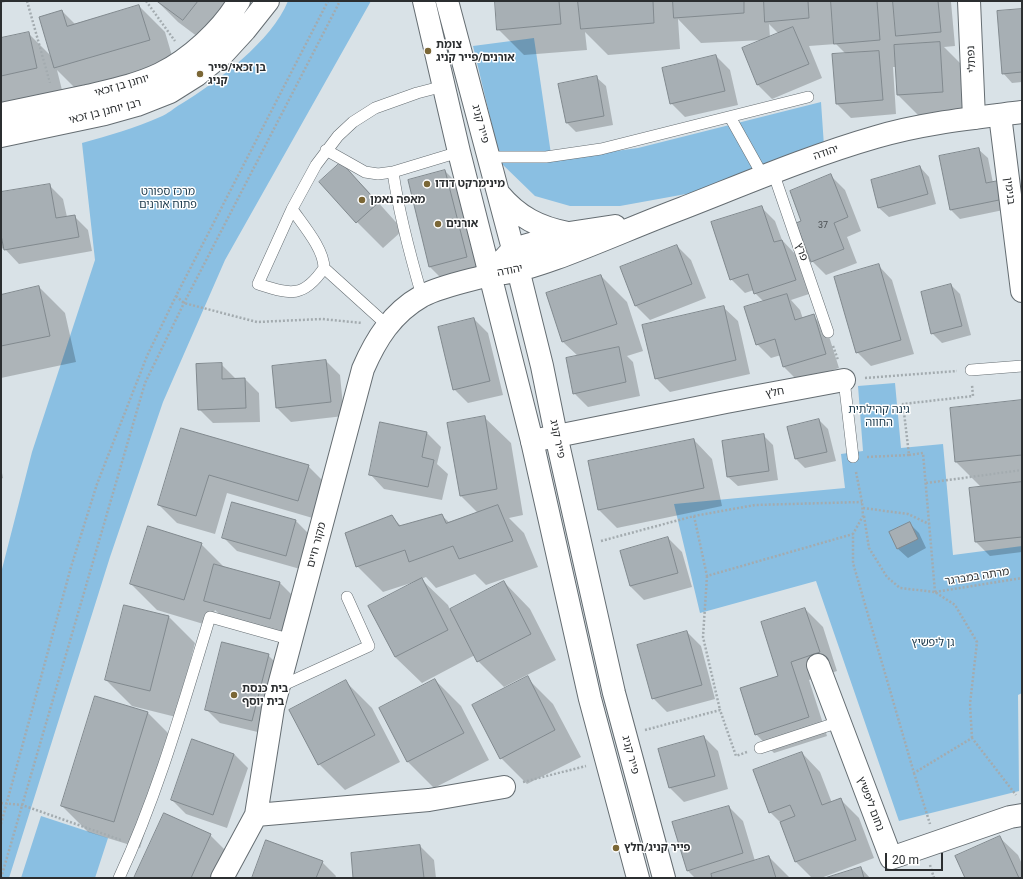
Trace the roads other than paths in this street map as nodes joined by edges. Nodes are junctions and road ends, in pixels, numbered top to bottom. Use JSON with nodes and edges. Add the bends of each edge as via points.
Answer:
{"nodes":[{"id":1,"x":239,"y":1,"type":"edge"},
{"id":2,"x":268,"y":1,"type":"edge"},
{"id":3,"x":424,"y":1,"type":"edge"},
{"id":4,"x":447,"y":1,"type":"edge"},
{"id":5,"x":969,"y":1,"type":"edge"},
{"id":6,"x":444,"y":86,"type":"junction"},
{"id":7,"x":808,"y":97,"type":"dead end"},
{"id":8,"x":1022,"y":112,"type":"edge"},
{"id":9,"x":1,"y":114,"type":"edge"},
{"id":10,"x":1000,"y":115,"type":"junction"},
{"id":11,"x":730,"y":117,"type":"junction"},
{"id":12,"x":974,"y":118,"type":"junction"},
{"id":13,"x":1,"y":136,"type":"edge"},
{"id":14,"x":326,"y":150,"type":"junction"},
{"id":15,"x":459,"y":152,"type":"junction"},
{"id":16,"x":489,"y":157,"type":"junction"},
{"id":17,"x":393,"y":172,"type":"junction"},
{"id":18,"x":768,"y":174,"type":"junction"},
{"id":19,"x":499,"y":194,"type":"junction"},
{"id":20,"x":292,"y":210,"type":"junction"},
{"id":21,"x":638,"y":225,"type":"junction"},
{"id":22,"x":569,"y":233,"type":"junction"},
{"id":23,"x":513,"y":249,"type":"junction"},
{"id":24,"x":324,"y":268,"type":"junction"},
{"id":25,"x":518,"y":271,"type":"junction"},
{"id":26,"x":489,"y":275,"type":"junction"},
{"id":27,"x":1022,"y":291,"type":"edge"},
{"id":28,"x":422,"y":296,"type":"junction"},
{"id":29,"x":387,"y":325,"type":"junction"},
{"id":30,"x":828,"y":332,"type":"road end"},
{"id":31,"x":1022,"y":366,"type":"edge"},
{"id":32,"x":971,"y":370,"type":"road end"},
{"id":33,"x":844,"y":380,"type":"joint"},
{"id":34,"x":556,"y":435,"type":"junction"},
{"id":35,"x":532,"y":441,"type":"junction"},
{"id":36,"x":853,"y":457,"type":"road end"},
{"id":37,"x":347,"y":597,"type":"dead end"},
{"id":38,"x":292,"y":640,"type":"junction"},
{"id":39,"x":818,"y":665,"type":"dead end"},
{"id":40,"x":280,"y":686,"type":"junction"},
{"id":41,"x":839,"y":722,"type":"junction"},
{"id":42,"x":760,"y":748,"type":"road end"},
{"id":43,"x":504,"y":787,"type":"road end"},
{"id":44,"x":256,"y":815,"type":"junction"},
{"id":45,"x":1016,"y":816,"type":"edge"},
{"id":46,"x":119,"y":878,"type":"edge"},
{"id":47,"x":222,"y":878,"type":"edge"},
{"id":48,"x":638,"y":878,"type":"edge"},
{"id":49,"x":664,"y":878,"type":"edge"}],
"edges":[{"from":1,"to":9,"type":"street","name":"יוחנן בן זכאי","via":[[221,26],[205,42],[160,74],[118,89]]},
{"from":2,"to":13,"type":"street","name":"רבן יוחנן בן זכאי","via":[[223,54],[170,92],[137,106]]},
{"from":3,"to":6,"type":"street"},
{"from":4,"to":16,"type":"street","name":"פייר קניג"},
{"from":5,"to":12,"type":"street","name":"נפתלי"},
{"from":6,"to":14,"type":"lane","via":[[375,108],[353,122]]},
{"from":6,"to":15,"type":"street"},
{"from":7,"to":11,"type":"lane"},
{"from":8,"to":10,"type":"street","name":"יהודה"},
{"from":10,"to":12,"type":"street","name":"יהודה"},
{"from":10,"to":27,"type":"street","name":"בנימין"},
{"from":11,"to":16,"type":"lane","via":[[601,149],[546,157]]},
{"from":11,"to":18,"type":"lane","name":"פרץ"},
{"from":12,"to":18,"type":"street","name":"יהודה","via":[[877,136]]},
{"from":14,"to":17,"type":"lane","via":[[365,172]]},
{"from":14,"to":20,"type":"lane"},
{"from":15,"to":17,"type":"lane"},
{"from":15,"to":26,"type":"street"},
{"from":16,"to":19,"type":"street","name":"פייר קניג"},
{"from":17,"to":28,"type":"lane","via":[[408,248]]},
{"from":18,"to":21,"type":"street","name":"יהודה"},
{"from":18,"to":30,"type":"lane","name":"פרץ"},
{"from":19,"to":22,"type":"street","via":[[518,214],[529,221],[542,227]]},
{"from":19,"to":23,"type":"street","name":"פייר קניג"},
{"from":20,"to":24,"type":"lane","via":[[320,251]]},
{"from":20,"to":24,"type":"lane","via":[[258,284],[285,292],[295,292],[311,285]]},
{"from":21,"to":22,"type":"street","name":"יהודה"},
{"from":21,"to":25,"type":"street","name":"יהודה"},
{"from":22,"to":23,"type":"street","name":"יהודה"},
{"from":23,"to":25,"type":"street","name":"פייר קניג"},
{"from":23,"to":26,"type":"street","name":"יהודה"},
{"from":24,"to":29,"type":"lane"},
{"from":25,"to":26,"type":"street","name":"יהודה"},
{"from":25,"to":34,"type":"street","name":"פייר קניג"},
{"from":26,"to":28,"type":"street","name":"מקור חיים"},
{"from":26,"to":35,"type":"street"},
{"from":28,"to":29,"type":"street","name":"מקור חיים"},
{"from":29,"to":38,"type":"street","name":"מקור חיים","via":[[363,369]]},
{"from":31,"to":32,"type":"lane"},
{"from":33,"to":34,"type":"street","name":"חלץ"},
{"from":33,"to":36,"type":"lane"},
{"from":34,"to":35,"type":"street","name":"חלץ"},
{"from":34,"to":49,"type":"street","name":"פייר קניג","via":[[614,693]]},
{"from":35,"to":48,"type":"street","via":[[590,699]]},
{"from":37,"to":40,"type":"lane","via":[[369,646]]},
{"from":38,"to":40,"type":"street","name":"מקור חיים"},
{"from":38,"to":46,"type":"lane","via":[[210,616],[159,780]]},
{"from":39,"to":41,"type":"street","name":"נחום ליפשיץ"},
{"from":40,"to":44,"type":"street","name":"מקור חיים"},
{"from":41,"to":42,"type":"lane"},
{"from":41,"to":45,"type":"street","name":"נחום ליפשיץ","via":[[891,858]]},
{"from":43,"to":44,"type":"street","via":[[429,800]]},
{"from":44,"to":47,"type":"street","name":"מקור חיים"}]}
